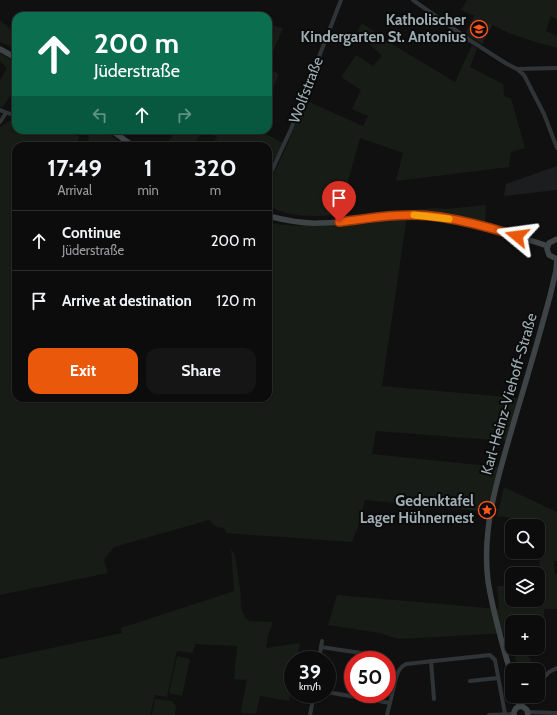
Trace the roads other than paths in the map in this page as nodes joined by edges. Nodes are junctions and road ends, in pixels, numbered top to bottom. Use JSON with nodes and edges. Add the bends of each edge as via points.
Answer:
{"nodes":[{"id":1,"x":341,"y":0,"type":"edge"},
{"id":2,"x":413,"y":0,"type":"edge"},
{"id":3,"x":0,"y":49,"type":"edge"},
{"id":4,"x":12,"y":56,"type":"edge"},
{"id":5,"x":557,"y":68,"type":"edge"},
{"id":6,"x":518,"y":69,"type":"junction"},
{"id":7,"x":0,"y":110,"type":"edge"},
{"id":8,"x":6,"y":113,"type":"junction"},
{"id":9,"x":12,"y":115,"type":"edge"},
{"id":10,"x":0,"y":122,"type":"edge"},
{"id":11,"x":117,"y":134,"type":"edge"},
{"id":12,"x":128,"y":142,"type":"edge"},
{"id":13,"x":557,"y":148,"type":"edge"},
{"id":14,"x":272,"y":170,"type":"edge"},
{"id":15,"x":272,"y":217,"type":"edge"},
{"id":16,"x":557,"y":239,"type":"edge"},
{"id":17,"x":548,"y":246,"type":"junction"},
{"id":18,"x":557,"y":259,"type":"edge"},
{"id":19,"x":322,"y":641,"type":"dead end"},
{"id":20,"x":321,"y":647,"type":"junction"},
{"id":21,"x":320,"y":651,"type":"edge"},
{"id":22,"x":348,"y":651,"type":"edge"},
{"id":23,"x":431,"y":661,"type":"junction"},
{"id":24,"x":508,"y":663,"type":"edge"},
{"id":25,"x":557,"y":668,"type":"edge"},
{"id":26,"x":545,"y":676,"type":"edge"},
{"id":27,"x":396,"y":678,"type":"edge"},
{"id":28,"x":498,"y":678,"type":"junction"},
{"id":29,"x":470,"y":681,"type":"dead end"},
{"id":30,"x":434,"y":699,"type":"dead end"},
{"id":31,"x":312,"y":703,"type":"edge"},
{"id":32,"x":390,"y":703,"type":"edge"},
{"id":33,"x":518,"y":703,"type":"edge"},
{"id":34,"x":519,"y":706,"type":"junction"},
{"id":35,"x":528,"y":713,"type":"edge"},
{"id":36,"x":506,"y":714,"type":"edge"},
{"id":37,"x":514,"y":714,"type":"edge"},
{"id":38,"x":537,"y":714,"type":"edge"},
{"id":39,"x":557,"y":714,"type":"edge"},
{"id":40,"x":310,"y":715,"type":"edge"},
{"id":41,"x":387,"y":715,"type":"edge"},
{"id":42,"x":490,"y":715,"type":"edge"}],
"edges":[{"from":1,"to":14,"type":"street","name":"Wolfstraße","via":[[291,129]]},
{"from":2,"to":6,"type":"street","via":[[471,42]]},
{"from":3,"to":4,"type":"street"},
{"from":5,"to":6,"type":"street"},
{"from":6,"to":13,"type":"street","via":[[524,75],[544,114]]},
{"from":7,"to":8,"type":"street"},
{"from":8,"to":9,"type":"street"},
{"from":8,"to":10,"type":"street"},
{"from":11,"to":12,"type":"street"},
{"from":15,"to":17,"type":"street","via":[[318,223],[407,215],[440,217]]},
{"from":16,"to":17,"type":"street"},
{"from":17,"to":18,"type":"street","via":[[549,255]]},
{"from":18,"to":24,"type":"street","name":"Karl-Heinz-Viehoff-Straße","via":[[548,303],[496,485],[489,527],[488,581]]},
{"from":19,"to":20,"type":"street"},
{"from":20,"to":21,"type":"street"},
{"from":20,"to":22,"type":"street"},
{"from":23,"to":27,"type":"street","via":[[406,664],[400,668]]},
{"from":23,"to":28,"type":"street","via":[[492,656]]},
{"from":23,"to":30,"type":"street"},
{"from":25,"to":26,"type":"street"},
{"from":28,"to":29,"type":"street"},
{"from":28,"to":36,"type":"street"},
{"from":31,"to":40,"type":"street"},
{"from":32,"to":41,"type":"street"},
{"from":33,"to":34,"type":"street"},
{"from":34,"to":35,"type":"street","via":[[526,708]]},
{"from":34,"to":37,"type":"street"},
{"from":35,"to":38,"type":"street"},
{"from":36,"to":37,"type":"street"},
{"from":36,"to":42,"type":"street"},
{"from":38,"to":39,"type":"street"}]}
